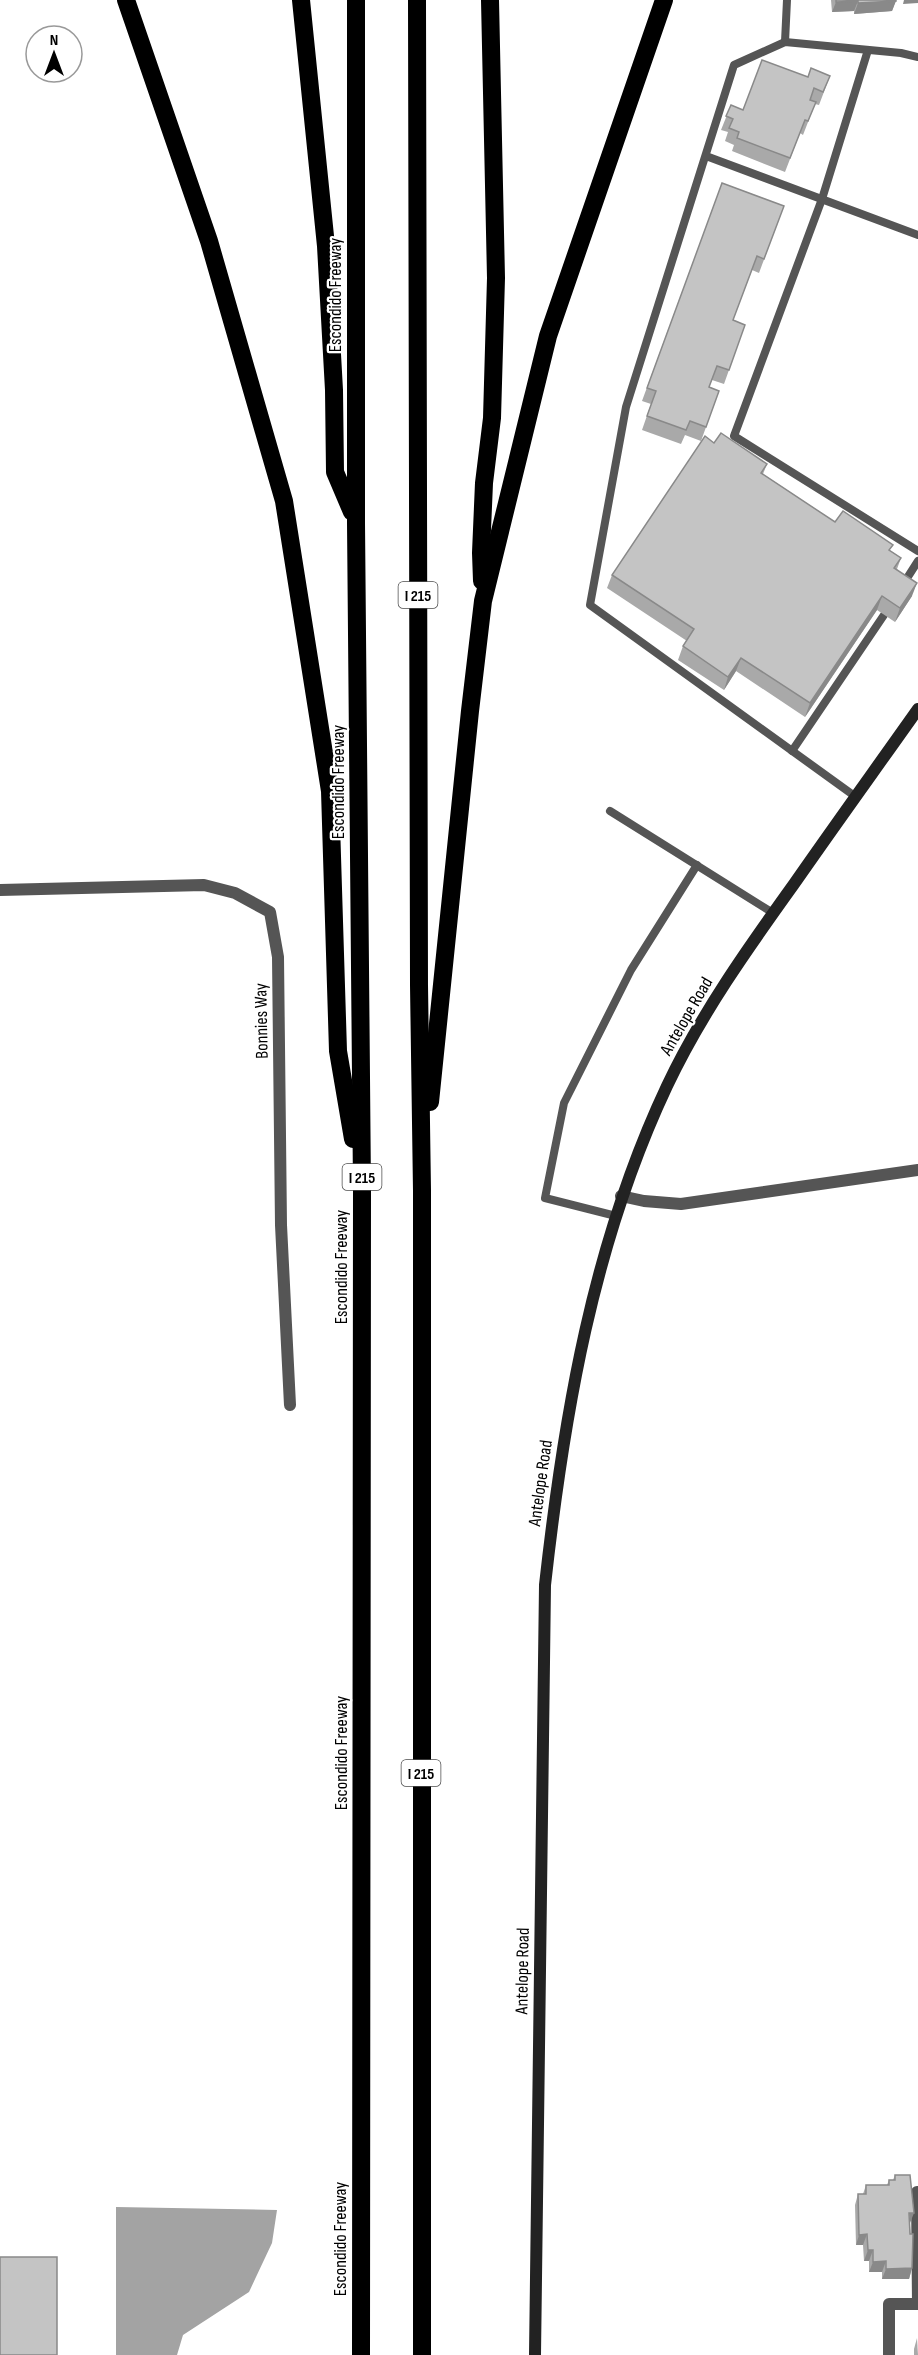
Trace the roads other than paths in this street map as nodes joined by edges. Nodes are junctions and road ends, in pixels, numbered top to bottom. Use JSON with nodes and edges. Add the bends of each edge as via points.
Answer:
{"nodes":[{"id":1,"x":126,"y":0,"type":"edge"},
{"id":2,"x":301,"y":0,"type":"edge"},
{"id":3,"x":356,"y":0,"type":"edge"},
{"id":4,"x":417,"y":0,"type":"edge"},
{"id":5,"x":490,"y":0,"type":"edge"},
{"id":6,"x":664,"y":0,"type":"edge"},
{"id":7,"x":787,"y":0,"type":"edge"},
{"id":8,"x":785,"y":42,"type":"junction"},
{"id":9,"x":868,"y":50,"type":"junction"},
{"id":10,"x":918,"y":57,"type":"edge"},
{"id":11,"x":705,"y":156,"type":"junction"},
{"id":12,"x":822,"y":199,"type":"junction"},
{"id":13,"x":918,"y":235,"type":"edge"},
{"id":14,"x":356,"y":523,"type":"junction"},
{"id":15,"x":918,"y":551,"type":"edge"},
{"id":16,"x":918,"y":561,"type":"edge"},
{"id":17,"x":900,"y":589,"type":"edge"},
{"id":18,"x":483,"y":601,"type":"junction"},
{"id":19,"x":884,"y":615,"type":"edge"},
{"id":20,"x":918,"y":709,"type":"edge"},
{"id":21,"x":792,"y":751,"type":"junction"},
{"id":22,"x":856,"y":797,"type":"junction"},
{"id":23,"x":610,"y":811,"type":"dead end"},
{"id":24,"x":697,"y":865,"type":"junction"},
{"id":25,"x":0,"y":890,"type":"edge"},
{"id":26,"x":773,"y":913,"type":"junction"},
{"id":27,"x":918,"y":1170,"type":"edge"},
{"id":28,"x":362,"y":1188,"type":"junction"},
{"id":29,"x":422,"y":1191,"type":"junction"},
{"id":30,"x":621,"y":1196,"type":"junction"},
{"id":31,"x":616,"y":1216,"type":"junction"},
{"id":32,"x":291,"y":1405,"type":"dead end"},
{"id":33,"x":917,"y":2192,"type":"edge"},
{"id":34,"x":918,"y":2304,"type":"edge"},
{"id":35,"x":361,"y":2355,"type":"edge"},
{"id":36,"x":422,"y":2355,"type":"edge"},
{"id":37,"x":535,"y":2355,"type":"edge"},
{"id":38,"x":889,"y":2355,"type":"edge"}],
"edges":[{"from":1,"to":28,"type":"highway","via":[[209,241],[284,501],[330,791],[338,1051]]},
{"from":2,"to":14,"type":"highway","via":[[327,246],[335,472]]},
{"from":3,"to":14,"type":"highway","name":"Escondido Freeway","number":"I 215"},
{"from":4,"to":29,"type":"highway","number":"I 215"},
{"from":5,"to":18,"type":"highway","via":[[496,278],[492,418],[481,553]]},
{"from":6,"to":18,"type":"highway","via":[[548,336]]},
{"from":7,"to":8,"type":"lane"},
{"from":8,"to":9,"type":"lane"},
{"from":8,"to":11,"type":"lane","via":[[734,65]]},
{"from":9,"to":10,"type":"lane"},
{"from":9,"to":12,"type":"lane"},
{"from":11,"to":12,"type":"lane"},
{"from":11,"to":21,"type":"lane","via":[[626,406],[590,605]]},
{"from":12,"to":13,"type":"lane"},
{"from":12,"to":15,"type":"lane","via":[[734,436]]},
{"from":14,"to":28,"type":"highway","name":"Escondido Freeway","number":"I 215"},
{"from":16,"to":17,"type":"lane"},
{"from":18,"to":29,"type":"highway"},
{"from":19,"to":21,"type":"lane"},
{"from":20,"to":22,"type":"main road","name":"Antelope Road"},
{"from":21,"to":22,"type":"lane"},
{"from":22,"to":26,"type":"main road","name":"Antelope Road"},
{"from":23,"to":24,"type":"lane"},
{"from":24,"to":26,"type":"lane"},
{"from":24,"to":31,"type":"lane","via":[[631,970],[564,1103],[545,1198]]},
{"from":25,"to":32,"type":"street","name":"Bonnies Way","via":[[204,885],[235,892],[270,912],[278,957],[281,1225]]},
{"from":26,"to":30,"type":"main road","name":"Antelope Road","via":[[700,1024],[673,1075]]},
{"from":27,"to":30,"type":"street","via":[[681,1204]]},
{"from":28,"to":35,"type":"highway","name":"Escondido Freeway","number":"I 215"},
{"from":29,"to":36,"type":"highway","number":"I 215"},
{"from":30,"to":31,"type":"main road","name":"Antelope Road"},
{"from":31,"to":37,"type":"main road","name":"Antelope Road","via":[[583,1336],[557,1478],[545,1585]]},
{"from":33,"to":34,"type":"street"},
{"from":34,"to":38,"type":"street","via":[[889,2304]]}]}
